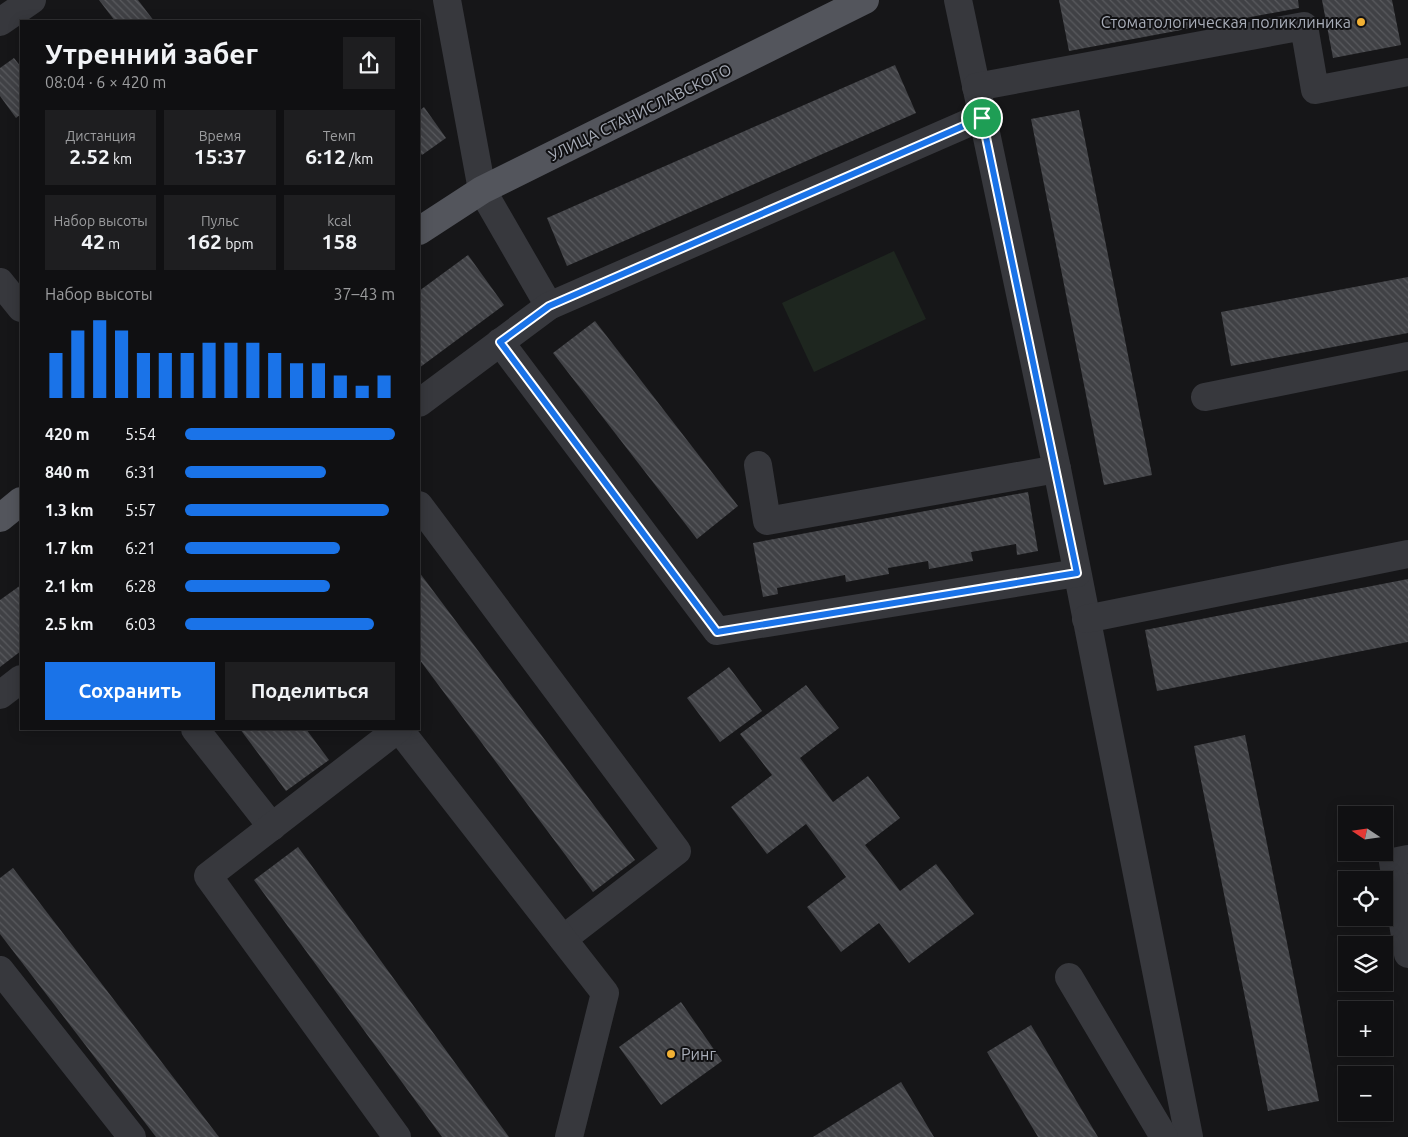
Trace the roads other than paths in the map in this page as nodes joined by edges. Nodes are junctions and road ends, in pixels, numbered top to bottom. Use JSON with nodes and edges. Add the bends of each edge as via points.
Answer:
{"nodes":[{"id":1,"x":32,"y":0,"type":"edge"},
{"id":2,"x":447,"y":0,"type":"edge"},
{"id":3,"x":865,"y":0,"type":"edge"},
{"id":4,"x":958,"y":0,"type":"edge"},
{"id":5,"x":0,"y":22,"type":"edge"},
{"id":6,"x":1408,"y":72,"type":"edge"},
{"id":7,"x":976,"y":87,"type":"junction"},
{"id":8,"x":982,"y":118,"type":"junction"},
{"id":9,"x":482,"y":190,"type":"junction"},
{"id":10,"x":420,"y":230,"type":"edge"},
{"id":11,"x":0,"y":282,"type":"edge"},
{"id":12,"x":549,"y":306,"type":"junction"},
{"id":13,"x":20,"y":307,"type":"edge"},
{"id":14,"x":500,"y":342,"type":"junction"},
{"id":15,"x":1408,"y":356,"type":"edge"},
{"id":16,"x":1205,"y":397,"type":"dead end"},
{"id":17,"x":420,"y":402,"type":"edge"},
{"id":18,"x":758,"y":466,"type":"dead end"},
{"id":19,"x":1057,"y":469,"type":"junction"},
{"id":20,"x":20,"y":502,"type":"edge"},
{"id":21,"x":420,"y":506,"type":"edge"},
{"id":22,"x":0,"y":518,"type":"edge"},
{"id":23,"x":1408,"y":554,"type":"edge"},
{"id":24,"x":1077,"y":573,"type":"junction"},
{"id":25,"x":1086,"y":619,"type":"junction"},
{"id":26,"x":20,"y":680,"type":"edge"},
{"id":27,"x":0,"y":695,"type":"edge"},
{"id":28,"x":197,"y":730,"type":"edge"},
{"id":29,"x":398,"y":730,"type":"edge"},
{"id":30,"x":400,"y":730,"type":"edge"},
{"id":31,"x":272,"y":827,"type":"junction"},
{"id":32,"x":1408,"y":859,"type":"edge"},
{"id":33,"x":563,"y":939,"type":"junction"},
{"id":34,"x":1408,"y":954,"type":"edge"},
{"id":35,"x":0,"y":970,"type":"edge"},
{"id":36,"x":1069,"y":978,"type":"dead end"},
{"id":37,"x":132,"y":1137,"type":"edge"},
{"id":38,"x":396,"y":1137,"type":"edge"},
{"id":39,"x":569,"y":1137,"type":"edge"},
{"id":40,"x":1164,"y":1137,"type":"edge"},
{"id":41,"x":1189,"y":1137,"type":"edge"}],
"edges":[{"from":1,"to":5,"type":"street"},
{"from":2,"to":9,"type":"street"},
{"from":3,"to":9,"type":"main road","name":"УЛИЦА СТАНИСЛАВСКОГО"},
{"from":4,"to":7,"type":"street"},
{"from":6,"to":7,"type":"street","via":[[1315,90],[1304,26]]},
{"from":7,"to":8,"type":"street"},
{"from":8,"to":12,"type":"street"},
{"from":8,"to":19,"type":"street"},
{"from":9,"to":10,"type":"main road","name":"УЛИЦА СТАНИСЛАВСКОГО"},
{"from":9,"to":12,"type":"street"},
{"from":11,"to":13,"type":"street"},
{"from":12,"to":14,"type":"street"},
{"from":14,"to":17,"type":"street"},
{"from":14,"to":24,"type":"street","via":[[717,632]]},
{"from":15,"to":16,"type":"street"},
{"from":18,"to":19,"type":"street","via":[[767,521]]},
{"from":19,"to":24,"type":"street"},
{"from":20,"to":22,"type":"main road"},
{"from":21,"to":33,"type":"street","via":[[677,851]]},
{"from":23,"to":25,"type":"street"},
{"from":24,"to":25,"type":"street"},
{"from":25,"to":41,"type":"street"},
{"from":26,"to":27,"type":"street"},
{"from":28,"to":31,"type":"street"},
{"from":29,"to":31,"type":"street"},
{"from":30,"to":33,"type":"street"},
{"from":31,"to":38,"type":"street","via":[[208,876]]},
{"from":32,"to":34,"type":"street","via":[[1393,862]]},
{"from":33,"to":39,"type":"street","via":[[605,993]]},
{"from":35,"to":37,"type":"street"},
{"from":36,"to":40,"type":"street"}]}
